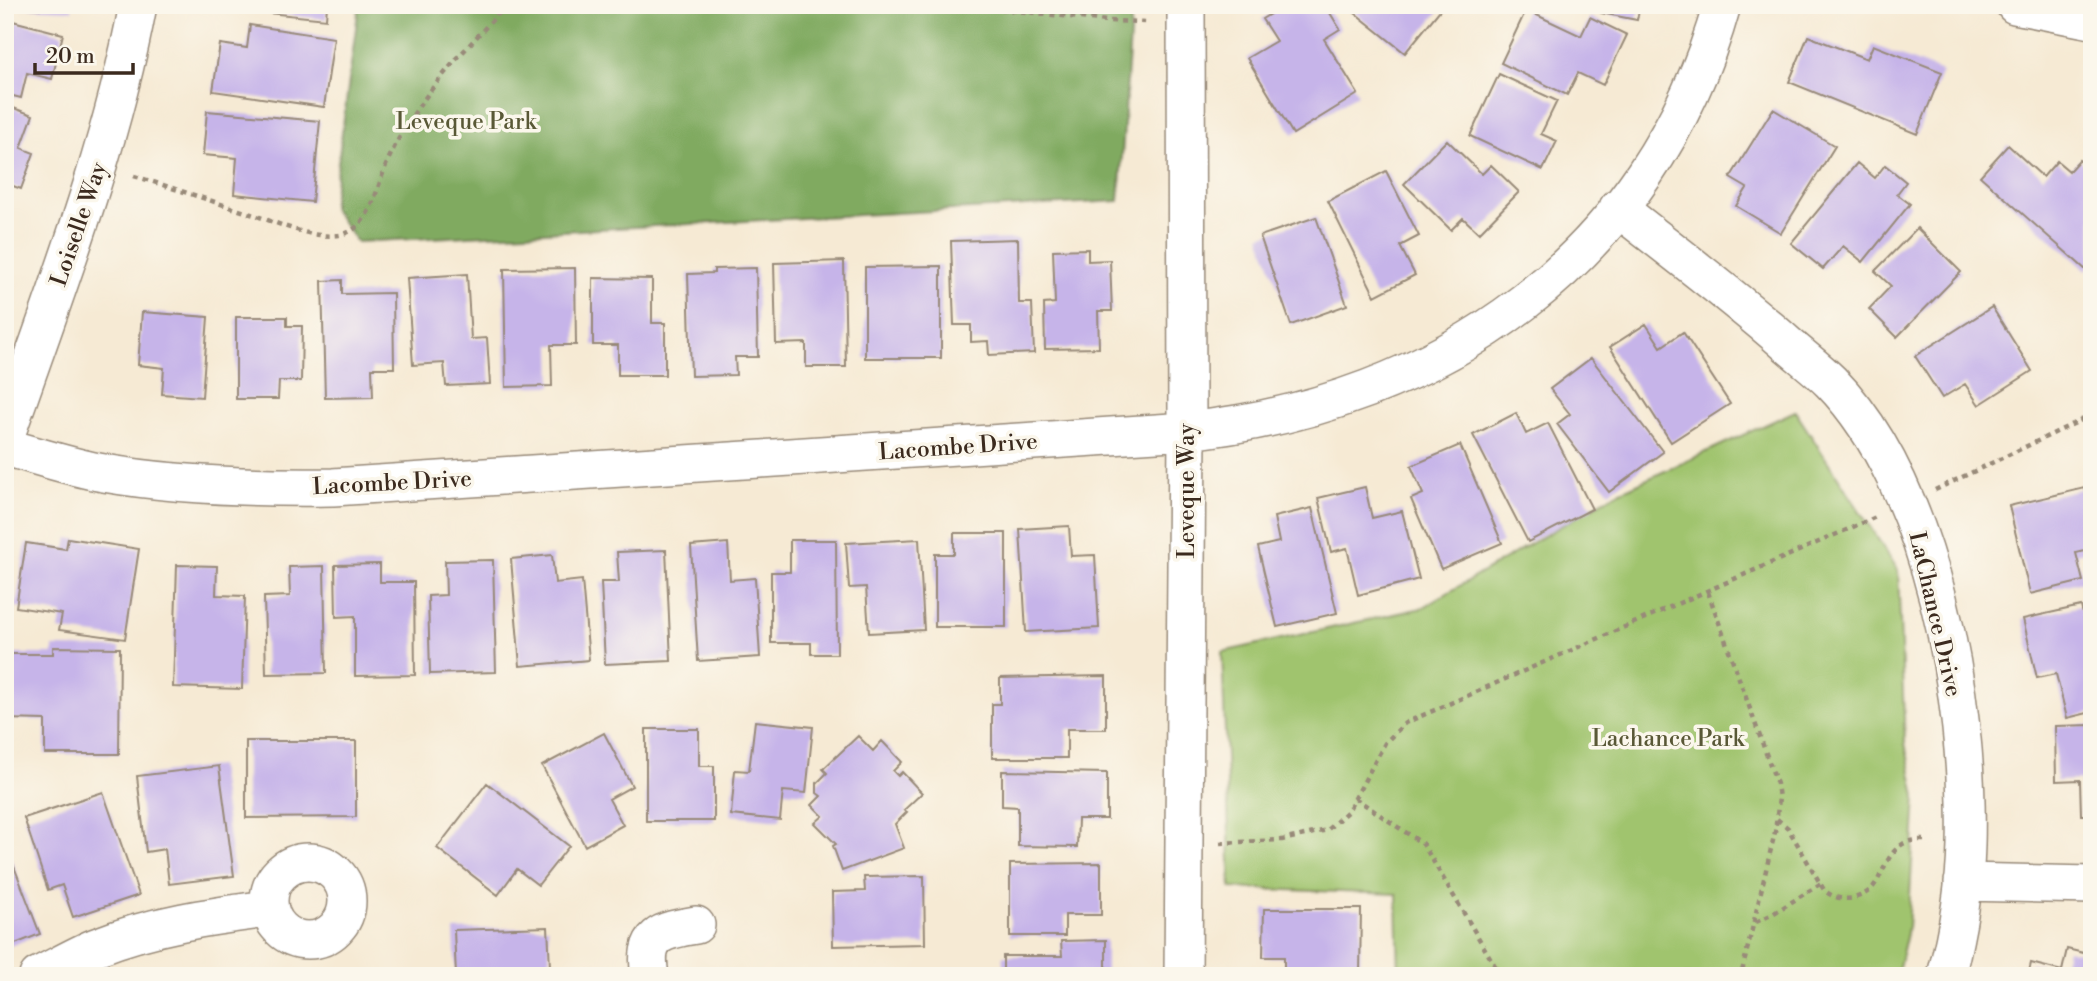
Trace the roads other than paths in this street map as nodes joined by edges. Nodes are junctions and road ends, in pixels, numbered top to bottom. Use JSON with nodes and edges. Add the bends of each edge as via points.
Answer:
{"nodes":[{"id":1,"x":138,"y":5,"type":"edge"},
{"id":2,"x":1186,"y":5,"type":"edge"},
{"id":3,"x":1722,"y":5,"type":"edge"},
{"id":4,"x":2015,"y":5,"type":"edge"},
{"id":5,"x":2092,"y":20,"type":"edge"},
{"id":6,"x":1618,"y":208,"type":"junction"},
{"id":7,"x":1187,"y":431,"type":"junction"},
{"id":8,"x":5,"y":438,"type":"edge"},
{"id":9,"x":5,"y":447,"type":"edge"},
{"id":10,"x":1963,"y":881,"type":"junction"},
{"id":11,"x":2092,"y":885,"type":"edge"},
{"id":12,"x":269,"y":909,"type":"dead end"},
{"id":13,"x":696,"y":925,"type":"dead end"},
{"id":14,"x":38,"y":976,"type":"edge"},
{"id":15,"x":650,"y":976,"type":"edge"},
{"id":16,"x":1183,"y":976,"type":"edge"},
{"id":17,"x":1946,"y":976,"type":"edge"}],
"edges":[{"from":1,"to":8,"type":"street","name":"Loiselle Way","via":[[100,161]]},
{"from":2,"to":7,"type":"street","name":"Leveque Way"},
{"from":3,"to":6,"type":"street","name":"Lacombe Drive","via":[[1676,121]]},
{"from":4,"to":5,"type":"street"},
{"from":6,"to":7,"type":"street","name":"Lacombe Drive","via":[[1594,238],[1536,293],[1470,340],[1414,370],[1327,404]]},
{"from":6,"to":10,"type":"street","name":"LaChance Drive","via":[[1832,383],[1871,433],[1891,468],[1922,540],[1953,676],[1964,774]]},
{"from":7,"to":9,"type":"street","name":"Lacombe Drive","via":[[278,488],[175,483],[103,473]]},
{"from":7,"to":16,"type":"street","name":"Leveque Way"},
{"from":10,"to":11,"type":"street"},
{"from":10,"to":17,"type":"street","name":"LaChance Drive"},
{"from":12,"to":14,"type":"street","via":[[143,932]]},
{"from":13,"to":15,"type":"street","via":[[657,934],[648,953]]}]}
